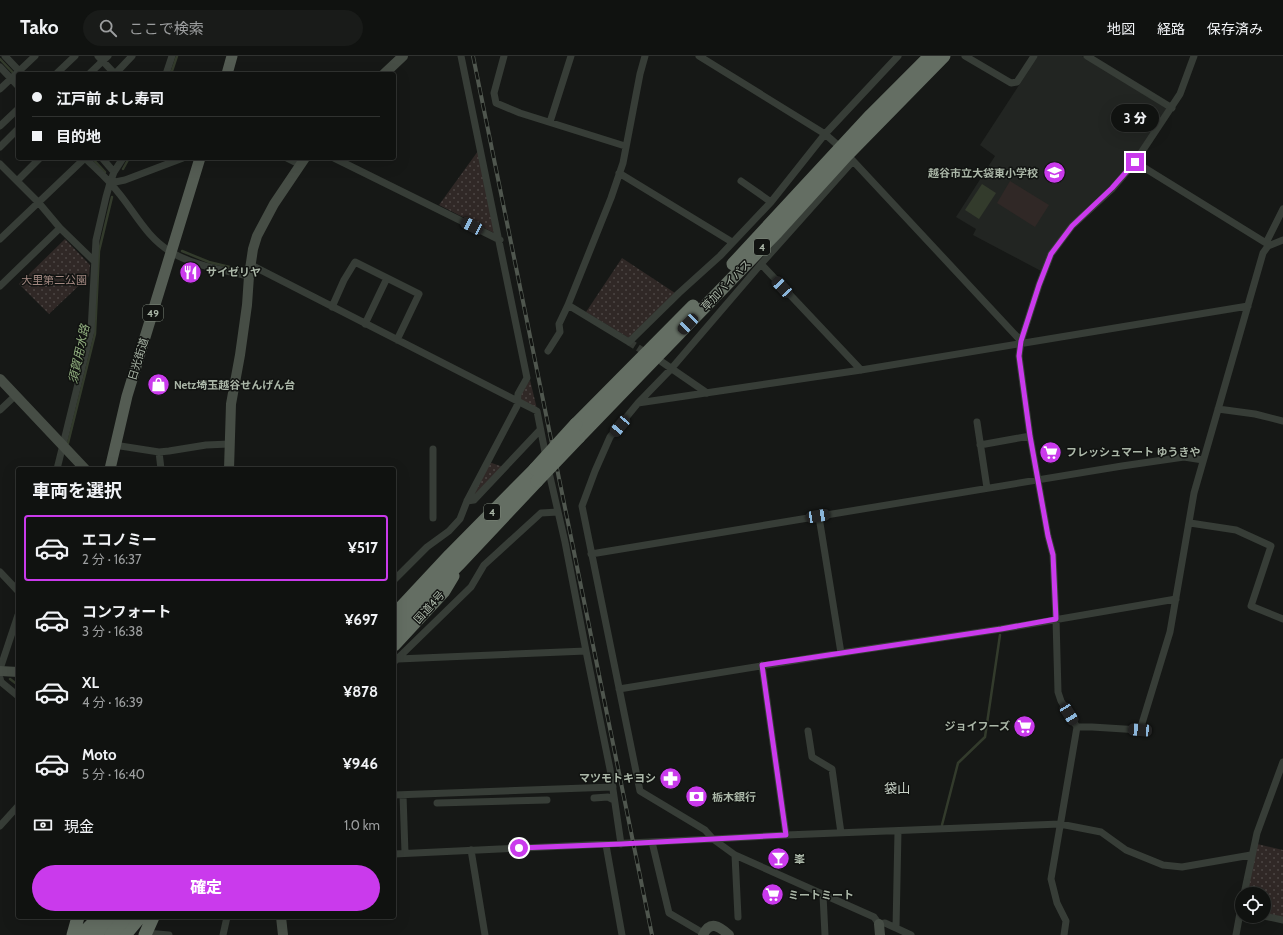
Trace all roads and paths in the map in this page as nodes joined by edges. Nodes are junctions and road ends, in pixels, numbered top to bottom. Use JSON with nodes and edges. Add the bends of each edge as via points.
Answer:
{"nodes":[{"id":1,"x":5,"y":56,"type":"edge"},
{"id":2,"x":35,"y":56,"type":"edge"},
{"id":3,"x":75,"y":56,"type":"edge"},
{"id":4,"x":132,"y":56,"type":"edge"},
{"id":5,"x":172,"y":56,"type":"edge"},
{"id":6,"x":232,"y":56,"type":"edge"},
{"id":7,"x":403,"y":56,"type":"edge"},
{"id":8,"x":461,"y":56,"type":"edge"},
{"id":9,"x":504,"y":56,"type":"edge"},
{"id":10,"x":571,"y":56,"type":"edge"},
{"id":11,"x":645,"y":56,"type":"edge"},
{"id":12,"x":699,"y":56,"type":"edge"},
{"id":13,"x":898,"y":56,"type":"edge"},
{"id":14,"x":930,"y":56,"type":"edge"},
{"id":15,"x":944,"y":56,"type":"edge"},
{"id":16,"x":965,"y":56,"type":"edge"},
{"id":17,"x":1034,"y":56,"type":"edge"},
{"id":18,"x":1087,"y":56,"type":"edge"},
{"id":19,"x":1194,"y":56,"type":"edge"},
{"id":20,"x":103,"y":58,"type":"edge"},
{"id":21,"x":0,"y":67,"type":"edge"},
{"id":22,"x":21,"y":72,"type":"edge"},
{"id":23,"x":58,"y":72,"type":"edge"},
{"id":24,"x":91,"y":72,"type":"edge"},
{"id":25,"x":114,"y":72,"type":"edge"},
{"id":26,"x":117,"y":72,"type":"edge"},
{"id":27,"x":167,"y":72,"type":"edge"},
{"id":28,"x":227,"y":72,"type":"edge"},
{"id":29,"x":386,"y":72,"type":"edge"},
{"id":30,"x":16,"y":76,"type":"edge"},
{"id":31,"x":11,"y":79,"type":"junction"},
{"id":32,"x":16,"y":84,"type":"edge"},
{"id":33,"x":0,"y":89,"type":"edge"},
{"id":34,"x":1172,"y":108,"type":"junction"},
{"id":35,"x":16,"y":111,"type":"edge"},
{"id":36,"x":550,"y":122,"type":"junction"},
{"id":37,"x":0,"y":126,"type":"edge"},
{"id":38,"x":16,"y":131,"type":"edge"},
{"id":39,"x":825,"y":134,"type":"junction"},
{"id":40,"x":625,"y":146,"type":"junction"},
{"id":41,"x":0,"y":147,"type":"edge"},
{"id":42,"x":847,"y":155,"type":"junction"},
{"id":43,"x":38,"y":160,"type":"edge"},
{"id":44,"x":83,"y":160,"type":"edge"},
{"id":45,"x":87,"y":160,"type":"edge"},
{"id":46,"x":104,"y":160,"type":"edge"},
{"id":47,"x":122,"y":160,"type":"edge"},
{"id":48,"x":178,"y":160,"type":"edge"},
{"id":49,"x":199,"y":160,"type":"edge"},
{"id":50,"x":338,"y":160,"type":"edge"},
{"id":51,"x":303,"y":161,"type":"edge"},
{"id":52,"x":1135,"y":162,"type":"junction"},
{"id":53,"x":0,"y":164,"type":"edge"},
{"id":54,"x":114,"y":172,"type":"junction"},
{"id":55,"x":619,"y":173,"type":"junction"},
{"id":56,"x":17,"y":181,"type":"junction"},
{"id":57,"x":741,"y":181,"type":"dead end"},
{"id":58,"x":110,"y":183,"type":"junction"},
{"id":59,"x":771,"y":202,"type":"junction"},
{"id":60,"x":39,"y":203,"type":"junction"},
{"id":61,"x":1283,"y":209,"type":"edge"},
{"id":62,"x":60,"y":228,"type":"junction"},
{"id":63,"x":0,"y":239,"type":"edge"},
{"id":64,"x":500,"y":240,"type":"junction"},
{"id":65,"x":1283,"y":240,"type":"edge"},
{"id":66,"x":732,"y":242,"type":"junction"},
{"id":67,"x":1267,"y":244,"type":"junction"},
{"id":68,"x":171,"y":252,"type":"junction"},
{"id":69,"x":94,"y":261,"type":"junction"},
{"id":70,"x":761,"y":264,"type":"junction"},
{"id":71,"x":251,"y":265,"type":"junction"},
{"id":72,"x":249,"y":276,"type":"junction"},
{"id":73,"x":387,"y":278,"type":"junction"},
{"id":74,"x":0,"y":286,"type":"edge"},
{"id":75,"x":568,"y":305,"type":"junction"},
{"id":76,"x":332,"y":306,"type":"junction"},
{"id":77,"x":1248,"y":306,"type":"junction"},
{"id":78,"x":365,"y":324,"type":"junction"},
{"id":79,"x":397,"y":340,"type":"junction"},
{"id":80,"x":1021,"y":342,"type":"junction"},
{"id":81,"x":548,"y":351,"type":"dead end"},
{"id":82,"x":662,"y":362,"type":"dead end"},
{"id":83,"x":671,"y":369,"type":"junction"},
{"id":84,"x":861,"y":370,"type":"junction"},
{"id":85,"x":0,"y":379,"type":"edge"},
{"id":86,"x":707,"y":393,"type":"junction"},
{"id":87,"x":16,"y":395,"type":"junction"},
{"id":88,"x":518,"y":401,"type":"junction"},
{"id":89,"x":638,"y":403,"type":"junction"},
{"id":90,"x":1218,"y":409,"type":"junction"},
{"id":91,"x":0,"y":410,"type":"edge"},
{"id":92,"x":1283,"y":421,"type":"edge"},
{"id":93,"x":977,"y":422,"type":"dead end"},
{"id":94,"x":540,"y":430,"type":"junction"},
{"id":95,"x":1030,"y":436,"type":"junction"},
{"id":96,"x":228,"y":444,"type":"junction"},
{"id":97,"x":114,"y":445,"type":"junction"},
{"id":98,"x":980,"y":445,"type":"junction"},
{"id":99,"x":63,"y":446,"type":"junction"},
{"id":100,"x":433,"y":449,"type":"dead end"},
{"id":101,"x":159,"y":452,"type":"junction"},
{"id":102,"x":1203,"y":460,"type":"junction"},
{"id":103,"x":58,"y":467,"type":"edge"},
{"id":104,"x":83,"y":467,"type":"edge"},
{"id":105,"x":110,"y":467,"type":"edge"},
{"id":106,"x":160,"y":467,"type":"edge"},
{"id":107,"x":229,"y":467,"type":"edge"},
{"id":108,"x":1038,"y":480,"type":"junction"},
{"id":109,"x":987,"y":488,"type":"junction"},
{"id":110,"x":467,"y":501,"type":"junction"},
{"id":111,"x":558,"y":512,"type":"junction"},
{"id":112,"x":818,"y":516,"type":"junction"},
{"id":113,"x":433,"y":518,"type":"dead end"},
{"id":114,"x":1190,"y":524,"type":"junction"},
{"id":115,"x":591,"y":554,"type":"junction"},
{"id":116,"x":454,"y":560,"type":"junction"},
{"id":117,"x":0,"y":572,"type":"edge"},
{"id":118,"x":396,"y":578,"type":"edge"},
{"id":119,"x":16,"y":589,"type":"edge"},
{"id":120,"x":1176,"y":599,"type":"junction"},
{"id":121,"x":396,"y":602,"type":"edge"},
{"id":122,"x":396,"y":613,"type":"edge"},
{"id":123,"x":1056,"y":619,"type":"junction"},
{"id":124,"x":1283,"y":619,"type":"edge"},
{"id":125,"x":16,"y":621,"type":"edge"},
{"id":126,"x":396,"y":628,"type":"edge"},
{"id":127,"x":396,"y":643,"type":"edge"},
{"id":128,"x":586,"y":652,"type":"junction"},
{"id":129,"x":841,"y":653,"type":"junction"},
{"id":130,"x":396,"y":661,"type":"edge"},
{"id":131,"x":762,"y":665,"type":"junction"},
{"id":132,"x":0,"y":670,"type":"edge"},
{"id":133,"x":16,"y":672,"type":"edge"},
{"id":134,"x":0,"y":678,"type":"edge"},
{"id":135,"x":619,"y":689,"type":"junction"},
{"id":136,"x":16,"y":694,"type":"edge"},
{"id":137,"x":1077,"y":727,"type":"junction"},
{"id":138,"x":808,"y":731,"type":"dead end"},
{"id":139,"x":1283,"y":762,"type":"edge"},
{"id":140,"x":613,"y":787,"type":"junction"},
{"id":141,"x":501,"y":791,"type":"junction"},
{"id":142,"x":396,"y":795,"type":"edge"},
{"id":143,"x":403,"y":795,"type":"junction"},
{"id":144,"x":594,"y":798,"type":"dead end"},
{"id":145,"x":548,"y":800,"type":"dead end"},
{"id":146,"x":614,"y":800,"type":"junction"},
{"id":147,"x":502,"y":801,"type":"junction"},
{"id":148,"x":437,"y":803,"type":"dead end"},
{"id":149,"x":16,"y":808,"type":"edge"},
{"id":150,"x":1060,"y":824,"type":"junction"},
{"id":151,"x":0,"y":826,"type":"edge"},
{"id":152,"x":898,"y":831,"type":"junction"},
{"id":153,"x":841,"y":833,"type":"junction"},
{"id":154,"x":786,"y":835,"type":"junction"},
{"id":155,"x":713,"y":839,"type":"junction"},
{"id":156,"x":652,"y":842,"type":"junction"},
{"id":157,"x":606,"y":844,"type":"junction"},
{"id":158,"x":621,"y":844,"type":"junction"},
{"id":159,"x":471,"y":850,"type":"junction"},
{"id":160,"x":405,"y":853,"type":"junction"},
{"id":161,"x":396,"y":854,"type":"edge"},
{"id":162,"x":735,"y":855,"type":"junction"},
{"id":163,"x":1251,"y":855,"type":"junction"},
{"id":164,"x":1245,"y":887,"type":"edge"},
{"id":165,"x":823,"y":894,"type":"junction"},
{"id":166,"x":738,"y":917,"type":"dead end"},
{"id":167,"x":1271,"y":917,"type":"edge"},
{"id":168,"x":77,"y":919,"type":"edge"},
{"id":169,"x":96,"y":919,"type":"edge"},
{"id":170,"x":111,"y":919,"type":"edge"},
{"id":171,"x":113,"y":919,"type":"edge"},
{"id":172,"x":124,"y":919,"type":"edge"},
{"id":173,"x":138,"y":919,"type":"edge"},
{"id":174,"x":152,"y":919,"type":"edge"},
{"id":175,"x":227,"y":919,"type":"edge"},
{"id":176,"x":281,"y":919,"type":"edge"},
{"id":177,"x":1283,"y":920,"type":"edge"},
{"id":178,"x":1238,"y":923,"type":"edge"},
{"id":179,"x":879,"y":924,"type":"junction"},
{"id":180,"x":896,"y":928,"type":"junction"},
{"id":181,"x":146,"y":934,"type":"edge"},
{"id":182,"x":703,"y":934,"type":"edge"},
{"id":183,"x":73,"y":935,"type":"edge"},
{"id":184,"x":81,"y":935,"type":"edge"},
{"id":185,"x":96,"y":935,"type":"edge"},
{"id":186,"x":110,"y":935,"type":"edge"},
{"id":187,"x":115,"y":935,"type":"edge"},
{"id":188,"x":124,"y":935,"type":"edge"},
{"id":189,"x":169,"y":935,"type":"edge"},
{"id":190,"x":223,"y":935,"type":"edge"},
{"id":191,"x":283,"y":935,"type":"edge"},
{"id":192,"x":485,"y":935,"type":"edge"},
{"id":193,"x":622,"y":935,"type":"edge"},
{"id":194,"x":729,"y":935,"type":"edge"},
{"id":195,"x":825,"y":935,"type":"edge"},
{"id":196,"x":880,"y":935,"type":"edge"},
{"id":197,"x":910,"y":935,"type":"edge"},
{"id":198,"x":1064,"y":935,"type":"edge"},
{"id":199,"x":1236,"y":935,"type":"edge"}],
"edges":[{"from":1,"to":22,"type":"street"},
{"from":2,"to":22,"type":"street"},
{"from":3,"to":23,"type":"street"},
{"from":4,"to":26,"type":"street"},
{"from":5,"to":27,"type":"street"},
{"from":6,"to":28,"type":"main road"},
{"from":7,"to":29,"type":"street"},
{"from":8,"to":64,"type":"street"},
{"from":9,"to":36,"type":"street","via":[[494,93],[496,103]]},
{"from":10,"to":36,"type":"street"},
{"from":11,"to":40,"type":"street"},
{"from":12,"to":39,"type":"street"},
{"from":13,"to":39,"type":"street"},
{"from":14,"to":42,"type":"highway","name":"草加バイパス","number":"4","via":[[871,115]]},
{"from":15,"to":42,"type":"highway","name":"草加バイパス","number":"4"},
{"from":16,"to":17,"type":"street","via":[[1011,83],[1017,82]]},
{"from":18,"to":34,"type":"street"},
{"from":19,"to":34,"type":"street"},
{"from":20,"to":24,"type":"street"},
{"from":20,"to":25,"type":"street"},
{"from":21,"to":31,"type":"street"},
{"from":30,"to":31,"type":"street"},
{"from":31,"to":32,"type":"street"},
{"from":31,"to":33,"type":"street"},
{"from":34,"to":52,"type":"street"},
{"from":35,"to":37,"type":"street"},
{"from":36,"to":40,"type":"street"},
{"from":38,"to":41,"type":"street"},
{"from":39,"to":42,"type":"street"},
{"from":39,"to":59,"type":"street"},
{"from":40,"to":55,"type":"street"},
{"from":42,"to":70,"type":"street"},
{"from":42,"to":80,"type":"street"},
{"from":42,"to":116,"type":"highway","name":"草加バイパス","number":"4","bridge":true,"via":[[785,210]]},
{"from":43,"to":56,"type":"street"},
{"from":44,"to":60,"type":"street"},
{"from":45,"to":58,"type":"street"},
{"from":46,"to":54,"type":"street"},
{"from":47,"to":54,"type":"street"},
{"from":48,"to":58,"type":"street"},
{"from":49,"to":68,"type":"main road","name":"日光街道","number":"49"},
{"from":50,"to":64,"type":"street"},
{"from":51,"to":71,"type":"street","via":[[262,226],[257,236]]},
{"from":52,"to":67,"type":"street"},
{"from":52,"to":80,"type":"street","via":[[1072,226],[1051,254]]},
{"from":53,"to":56,"type":"street"},
{"from":54,"to":58,"type":"street"},
{"from":55,"to":66,"type":"street"},
{"from":55,"to":75,"type":"street"},
{"from":56,"to":60,"type":"street"},
{"from":57,"to":59,"type":"street"},
{"from":58,"to":68,"type":"street","via":[[153,238]]},
{"from":58,"to":69,"type":"street","via":[[96,240]]},
{"from":59,"to":66,"type":"street"},
{"from":60,"to":62,"type":"street"},
{"from":60,"to":63,"type":"street"},
{"from":61,"to":67,"type":"street"},
{"from":62,"to":69,"type":"street"},
{"from":62,"to":74,"type":"street"},
{"from":64,"to":88,"type":"street","via":[[527,378],[518,394]]},
{"from":65,"to":67,"type":"street"},
{"from":66,"to":75,"type":"street","via":[[629,342]]},
{"from":67,"to":77,"type":"street"},
{"from":68,"to":72,"type":"street","via":[[209,267]]},
{"from":68,"to":97,"type":"main road","name":"日光街道","number":"49"},
{"from":69,"to":99,"type":"street","via":[[91,331]]},
{"from":70,"to":83,"type":"street"},
{"from":70,"to":84,"type":"street"},
{"from":71,"to":72,"type":"street"},
{"from":71,"to":76,"type":"street"},
{"from":72,"to":96,"type":"street"},
{"from":73,"to":76,"type":"street","via":[[355,262]]},
{"from":73,"to":78,"type":"street"},
{"from":73,"to":79,"type":"street","via":[[419,294]]},
{"from":75,"to":81,"type":"street","via":[[559,324],[560,332]]},
{"from":76,"to":78,"type":"street"},
{"from":77,"to":80,"type":"street"},
{"from":77,"to":90,"type":"street"},
{"from":78,"to":79,"type":"street"},
{"from":79,"to":88,"type":"street"},
{"from":80,"to":84,"type":"street"},
{"from":80,"to":95,"type":"street","via":[[1019,356]]},
{"from":82,"to":83,"type":"street"},
{"from":83,"to":86,"type":"street"},
{"from":83,"to":89,"type":"street"},
{"from":84,"to":86,"type":"street"},
{"from":85,"to":87,"type":"street"},
{"from":86,"to":89,"type":"street"},
{"from":87,"to":91,"type":"street"},
{"from":87,"to":99,"type":"street"},
{"from":88,"to":94,"type":"street","via":[[537,411]]},
{"from":88,"to":110,"type":"street"},
{"from":89,"to":115,"type":"street","via":[[610,437],[582,506]]},
{"from":90,"to":92,"type":"street"},
{"from":90,"to":102,"type":"street"},
{"from":93,"to":98,"type":"street"},
{"from":94,"to":110,"type":"street","via":[[474,500]]},
{"from":94,"to":111,"type":"street"},
{"from":95,"to":98,"type":"street"},
{"from":95,"to":108,"type":"street"},
{"from":96,"to":101,"type":"street"},
{"from":96,"to":107,"type":"street"},
{"from":97,"to":101,"type":"street"},
{"from":97,"to":105,"type":"main road","name":"日光街道","number":"49"},
{"from":98,"to":109,"type":"street"},
{"from":99,"to":103,"type":"street"},
{"from":99,"to":104,"type":"street"},
{"from":100,"to":113,"type":"street"},
{"from":101,"to":106,"type":"street"},
{"from":102,"to":108,"type":"street","via":[[1184,457]]},
{"from":102,"to":114,"type":"street","via":[[1194,493]]},
{"from":108,"to":109,"type":"street"},
{"from":108,"to":123,"type":"street","via":[[1053,555]]},
{"from":109,"to":112,"type":"street"},
{"from":110,"to":118,"type":"street","via":[[460,519],[449,531],[427,547]]},
{"from":111,"to":128,"type":"street"},
{"from":111,"to":130,"type":"street","via":[[541,513],[484,565],[471,587]]},
{"from":112,"to":115,"type":"street"},
{"from":112,"to":129,"type":"street"},
{"from":114,"to":120,"type":"street"},
{"from":114,"to":124,"type":"street","via":[[1236,530],[1271,546],[1251,606]]},
{"from":115,"to":135,"type":"street"},
{"from":116,"to":121,"type":"highway","number":"4","via":[[420,578]]},
{"from":116,"to":122,"type":"highway","number":"4"},
{"from":116,"to":126,"type":"highway","number":"4"},
{"from":116,"to":127,"type":"highway","name":"国道4号","number":"4","via":[[451,580],[444,591]]},
{"from":117,"to":119,"type":"street"},
{"from":120,"to":123,"type":"street"},
{"from":120,"to":137,"type":"street","via":[[1170,632],[1140,730]]},
{"from":123,"to":129,"type":"street"},
{"from":123,"to":137,"type":"street","via":[[1058,692]]},
{"from":125,"to":132,"type":"street"},
{"from":128,"to":130,"type":"street"},
{"from":128,"to":140,"type":"street"},
{"from":129,"to":131,"type":"street"},
{"from":131,"to":135,"type":"street"},
{"from":131,"to":154,"type":"street"},
{"from":132,"to":133,"type":"street"},
{"from":134,"to":136,"type":"street","via":[[1,682]]},
{"from":135,"to":155,"type":"street","via":[[640,791],[706,830]]},
{"from":137,"to":150,"type":"street"},
{"from":138,"to":153,"type":"street","via":[[812,758],[832,769]]},
{"from":139,"to":163,"type":"street"},
{"from":140,"to":141,"type":"street"},
{"from":140,"to":146,"type":"street"},
{"from":141,"to":143,"type":"street"},
{"from":141,"to":147,"type":"street"},
{"from":142,"to":143,"type":"street"},
{"from":143,"to":160,"type":"street"},
{"from":144,"to":146,"type":"street","via":[[608,797]]},
{"from":145,"to":147,"type":"street"},
{"from":146,"to":158,"type":"street"},
{"from":147,"to":148,"type":"street"},
{"from":149,"to":151,"type":"street"},
{"from":150,"to":152,"type":"street"},
{"from":150,"to":163,"type":"street","via":[[1101,832],[1126,850],[1163,865],[1182,867]]},
{"from":150,"to":198,"type":"street","via":[[1050,879],[1057,903],[1066,921]]},
{"from":152,"to":153,"type":"street"},
{"from":152,"to":180,"type":"street"},
{"from":153,"to":154,"type":"street"},
{"from":154,"to":155,"type":"street"},
{"from":155,"to":156,"type":"street"},
{"from":155,"to":162,"type":"street"},
{"from":156,"to":158,"type":"street"},
{"from":156,"to":182,"type":"street","via":[[669,913]]},
{"from":157,"to":158,"type":"street"},
{"from":157,"to":159,"type":"street"},
{"from":157,"to":193,"type":"street"},
{"from":159,"to":160,"type":"street"},
{"from":159,"to":192,"type":"street"},
{"from":160,"to":161,"type":"street"},
{"from":162,"to":165,"type":"street"},
{"from":162,"to":166,"type":"street"},
{"from":163,"to":164,"type":"street"},
{"from":165,"to":179,"type":"street","via":[[874,917]]},
{"from":165,"to":195,"type":"street"},
{"from":167,"to":177,"type":"street"},
{"from":168,"to":183,"type":"highway"},
{"from":169,"to":184,"type":"highway"},
{"from":170,"to":185,"type":"highway"},
{"from":171,"to":187,"type":"highway"},
{"from":172,"to":186,"type":"highway","bridge":true},
{"from":173,"to":188,"type":"highway"},
{"from":174,"to":181,"type":"highway"},
{"from":175,"to":190,"type":"street"},
{"from":176,"to":191,"type":"street"},
{"from":178,"to":199,"type":"street"},
{"from":179,"to":180,"type":"street","via":[[885,923]]},
{"from":179,"to":196,"type":"street"},
{"from":180,"to":197,"type":"street"},
{"from":181,"to":189,"type":"street"},
{"from":182,"to":194,"type":"street","via":[[708,928],[717,926]]}]}
